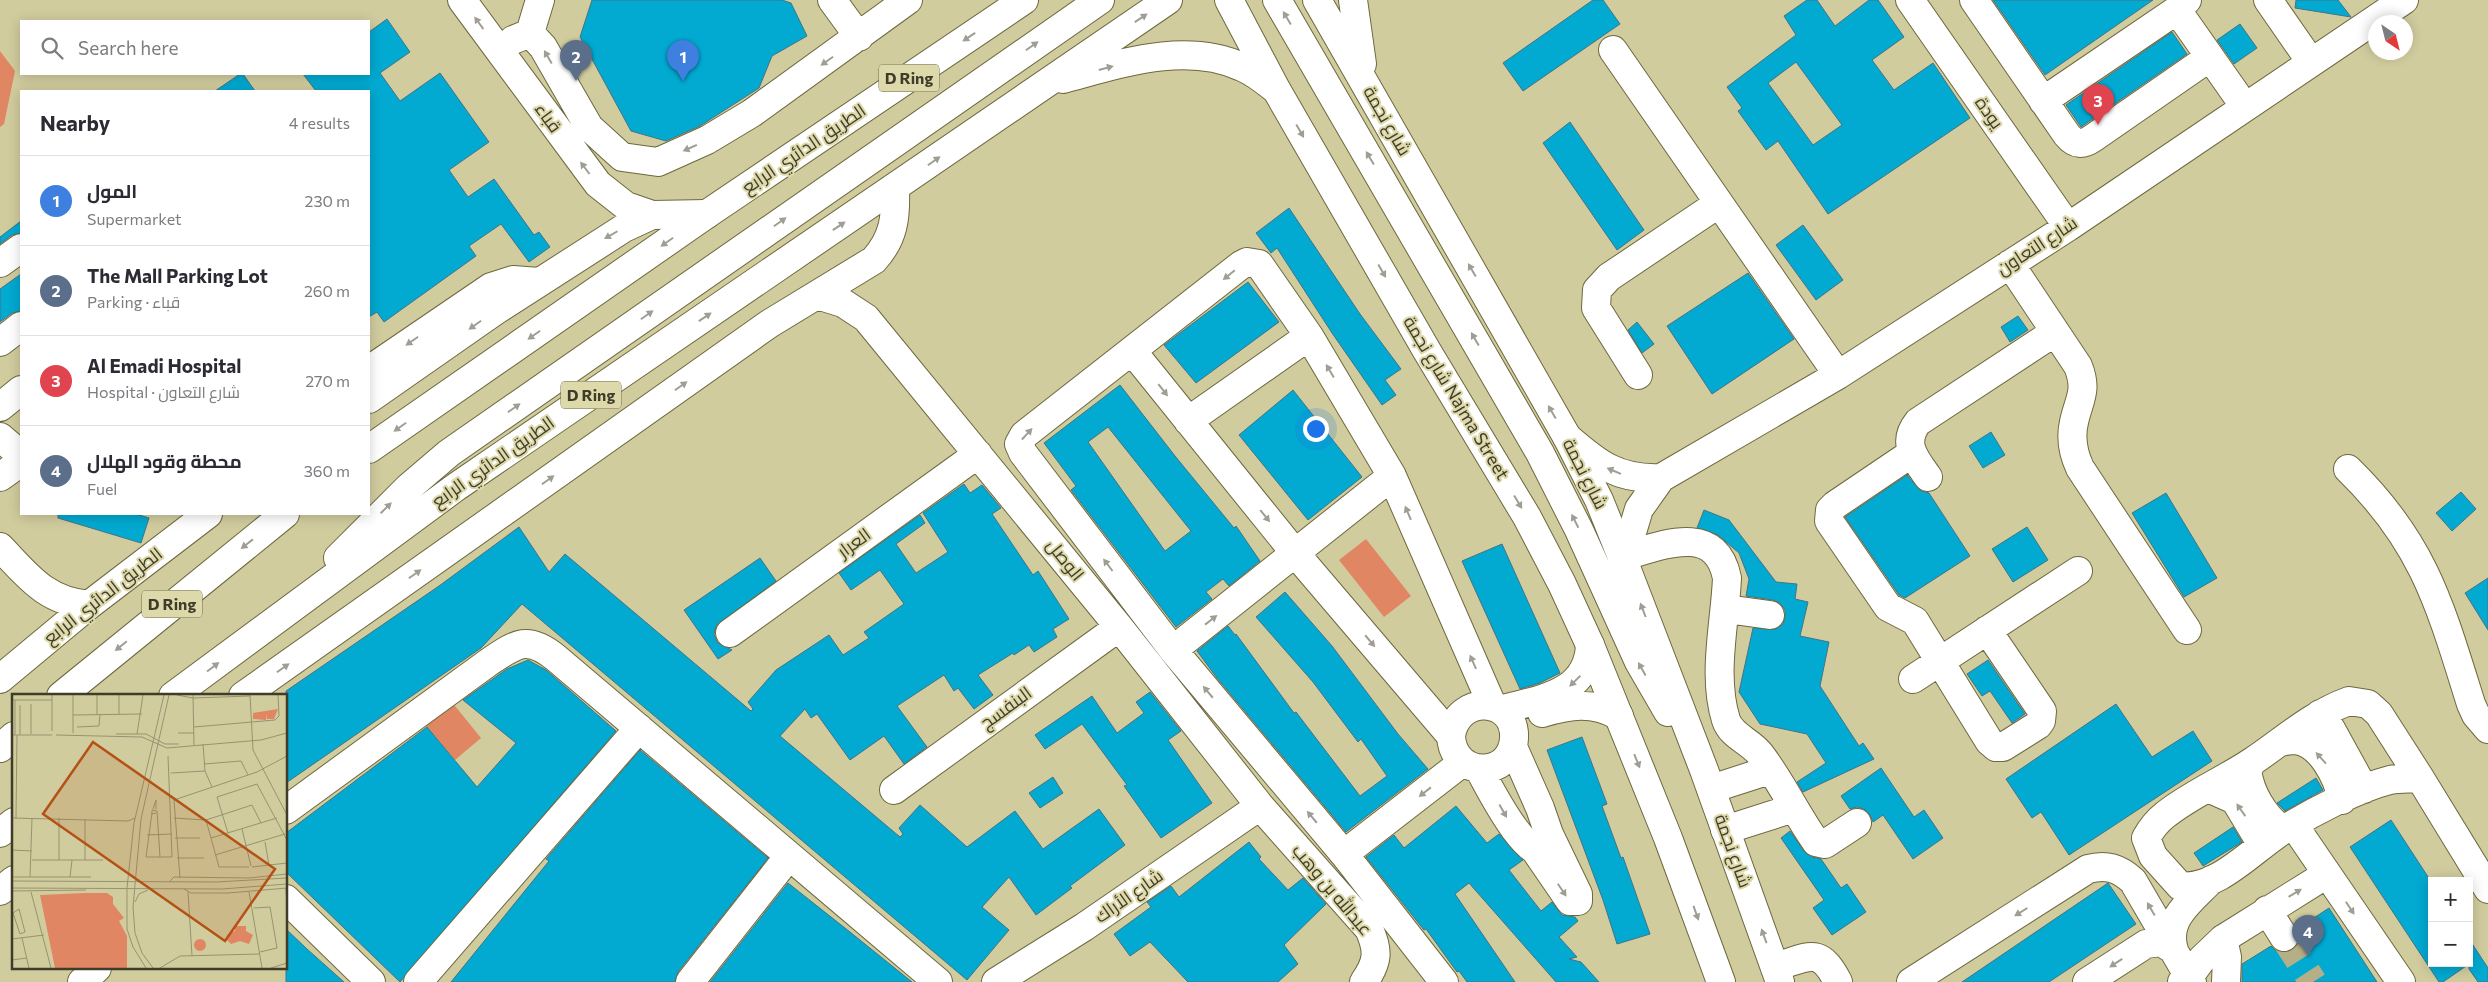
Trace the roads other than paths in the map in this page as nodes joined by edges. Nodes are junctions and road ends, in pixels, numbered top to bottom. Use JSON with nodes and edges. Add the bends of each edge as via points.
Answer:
{"nodes":[{"id":1,"x":462,"y":0,"type":"edge"},
{"id":2,"x":540,"y":0,"type":"edge"},
{"id":3,"x":832,"y":0,"type":"edge"},
{"id":4,"x":908,"y":0,"type":"edge"},
{"id":5,"x":1100,"y":0,"type":"edge"},
{"id":6,"x":1168,"y":0,"type":"edge"},
{"id":7,"x":1229,"y":0,"type":"edge"},
{"id":8,"x":1276,"y":0,"type":"edge"},
{"id":9,"x":1317,"y":0,"type":"edge"},
{"id":10,"x":1353,"y":0,"type":"edge"},
{"id":11,"x":1910,"y":0,"type":"edge"},
{"id":12,"x":1974,"y":0,"type":"edge"},
{"id":13,"x":2268,"y":0,"type":"edge"},
{"id":14,"x":2404,"y":0,"type":"edge"},
{"id":15,"x":1015,"y":4,"type":"edge"},
{"id":16,"x":2182,"y":5,"type":"edge"},
{"id":17,"x":530,"y":34,"type":"junction"},
{"id":18,"x":859,"y":37,"type":"junction"},
{"id":19,"x":495,"y":46,"type":"junction"},
{"id":20,"x":1613,"y":50,"type":"dead end"},
{"id":21,"x":2210,"y":57,"type":"junction"},
{"id":22,"x":2311,"y":62,"type":"junction"},
{"id":23,"x":1366,"y":83,"type":"junction"},
{"id":24,"x":1042,"y":84,"type":"junction"},
{"id":25,"x":1276,"y":89,"type":"junction"},
{"id":26,"x":2043,"y":101,"type":"junction"},
{"id":27,"x":2245,"y":107,"type":"junction"},
{"id":28,"x":895,"y":189,"type":"junction"},
{"id":29,"x":1718,"y":204,"type":"junction"},
{"id":30,"x":707,"y":214,"type":"junction"},
{"id":31,"x":652,"y":216,"type":"junction"},
{"id":32,"x":2068,"y":227,"type":"junction"},
{"id":33,"x":20,"y":249,"type":"edge"},
{"id":34,"x":0,"y":263,"type":"edge"},
{"id":35,"x":2010,"y":264,"type":"junction"},
{"id":36,"x":863,"y":267,"type":"junction"},
{"id":37,"x":539,"y":282,"type":"junction"},
{"id":38,"x":817,"y":295,"type":"junction"},
{"id":39,"x":866,"y":318,"type":"junction"},
{"id":40,"x":20,"y":327,"type":"edge"},
{"id":41,"x":2056,"y":332,"type":"junction"},
{"id":42,"x":1309,"y":336,"type":"junction"},
{"id":43,"x":0,"y":342,"type":"edge"},
{"id":44,"x":1133,"y":352,"type":"junction"},
{"id":45,"x":370,"y":369,"type":"edge"},
{"id":46,"x":1638,"y":375,"type":"dead end"},
{"id":47,"x":1838,"y":375,"type":"junction"},
{"id":48,"x":20,"y":391,"type":"edge"},
{"id":49,"x":370,"y":398,"type":"edge"},
{"id":50,"x":0,"y":407,"type":"edge"},
{"id":51,"x":1188,"y":422,"type":"junction"},
{"id":52,"x":0,"y":437,"type":"edge"},
{"id":53,"x":1567,"y":437,"type":"junction"},
{"id":54,"x":370,"y":448,"type":"edge"},
{"id":55,"x":1912,"y":453,"type":"junction"},
{"id":56,"x":20,"y":454,"type":"edge"},
{"id":57,"x":978,"y":454,"type":"junction"},
{"id":58,"x":20,"y":463,"type":"edge"},
{"id":59,"x":2348,"y":469,"type":"dead end"},
{"id":60,"x":1392,"y":476,"type":"junction"},
{"id":61,"x":0,"y":477,"type":"edge"},
{"id":62,"x":1928,"y":477,"type":"dead end"},
{"id":63,"x":1661,"y":478,"type":"junction"},
{"id":64,"x":207,"y":515,"type":"edge"},
{"id":65,"x":284,"y":515,"type":"edge"},
{"id":66,"x":0,"y":547,"type":"edge"},
{"id":67,"x":1295,"y":553,"type":"junction"},
{"id":68,"x":1621,"y":553,"type":"junction"},
{"id":69,"x":2078,"y":571,"type":"dead end"},
{"id":70,"x":36,"y":584,"type":"junction"},
{"id":71,"x":89,"y":605,"type":"junction"},
{"id":72,"x":293,"y":607,"type":"junction"},
{"id":73,"x":1726,"y":609,"type":"junction"},
{"id":74,"x":1770,"y":615,"type":"dead end"},
{"id":75,"x":1119,"y":627,"type":"junction"},
{"id":76,"x":1988,"y":630,"type":"junction"},
{"id":77,"x":2188,"y":630,"type":"dead end"},
{"id":78,"x":730,"y":633,"type":"dead end"},
{"id":79,"x":47,"y":640,"type":"junction"},
{"id":80,"x":1590,"y":645,"type":"junction"},
{"id":81,"x":1173,"y":650,"type":"junction"},
{"id":82,"x":1939,"y":662,"type":"junction"},
{"id":83,"x":4,"y":671,"type":"edge"},
{"id":84,"x":1913,"y":679,"type":"dead end"},
{"id":85,"x":63,"y":694,"type":"edge"},
{"id":86,"x":176,"y":694,"type":"edge"},
{"id":87,"x":246,"y":694,"type":"edge"},
{"id":88,"x":2320,"y":714,"type":"junction"},
{"id":89,"x":1618,"y":716,"type":"junction"},
{"id":90,"x":1504,"y":721,"type":"junction"},
{"id":91,"x":638,"y":728,"type":"junction"},
{"id":92,"x":2488,"y":729,"type":"edge"},
{"id":93,"x":1451,"y":736,"type":"junction"},
{"id":94,"x":12,"y":738,"type":"edge"},
{"id":95,"x":2280,"y":742,"type":"junction"},
{"id":96,"x":0,"y":748,"type":"edge"},
{"id":97,"x":2252,"y":762,"type":"junction"},
{"id":98,"x":1471,"y":765,"type":"junction"},
{"id":99,"x":1770,"y":770,"type":"junction"},
{"id":100,"x":2420,"y":778,"type":"junction"},
{"id":101,"x":1707,"y":779,"type":"junction"},
{"id":102,"x":2208,"y":788,"type":"junction"},
{"id":103,"x":894,"y":790,"type":"dead end"},
{"id":104,"x":2353,"y":794,"type":"junction"},
{"id":105,"x":1260,"y":806,"type":"junction"},
{"id":106,"x":1794,"y":808,"type":"junction"},
{"id":107,"x":288,"y":809,"type":"edge"},
{"id":108,"x":1857,"y":823,"type":"dead end"},
{"id":109,"x":12,"y":824,"type":"edge"},
{"id":110,"x":1725,"y":830,"type":"junction"},
{"id":111,"x":0,"y":833,"type":"edge"},
{"id":112,"x":2279,"y":833,"type":"junction"},
{"id":113,"x":1344,"y":854,"type":"junction"},
{"id":114,"x":789,"y":856,"type":"junction"},
{"id":115,"x":2327,"y":874,"type":"junction"},
{"id":116,"x":12,"y":882,"type":"edge"},
{"id":117,"x":2203,"y":883,"type":"junction"},
{"id":118,"x":2488,"y":889,"type":"edge"},
{"id":119,"x":0,"y":891,"type":"edge"},
{"id":120,"x":288,"y":901,"type":"edge"},
{"id":121,"x":2267,"y":910,"type":"junction"},
{"id":122,"x":2284,"y":937,"type":"tunnel mouth"},
{"id":123,"x":2223,"y":939,"type":"junction"},
{"id":124,"x":2174,"y":950,"type":"junction"},
{"id":125,"x":95,"y":970,"type":"edge"},
{"id":126,"x":1777,"y":975,"type":"edge"},
{"id":127,"x":2187,"y":980,"type":"edge"},
{"id":128,"x":82,"y":982,"type":"edge"},
{"id":129,"x":371,"y":982,"type":"edge"},
{"id":130,"x":418,"y":982,"type":"edge"},
{"id":131,"x":690,"y":982,"type":"edge"},
{"id":132,"x":938,"y":982,"type":"edge"},
{"id":133,"x":996,"y":982,"type":"edge"},
{"id":134,"x":1364,"y":982,"type":"edge"},
{"id":135,"x":1444,"y":982,"type":"edge"},
{"id":136,"x":1721,"y":982,"type":"edge"},
{"id":137,"x":1838,"y":982,"type":"edge"},
{"id":138,"x":1911,"y":982,"type":"edge"},
{"id":139,"x":2087,"y":982,"type":"edge"},
{"id":140,"x":2226,"y":982,"type":"edge"},
{"id":141,"x":2401,"y":982,"type":"edge"}],
"edges":[{"from":19,"to":1,"type":"street","name":"قباء","one_way":true},
{"from":2,"to":17,"type":"street"},
{"from":3,"to":18,"type":"street"},
{"from":4,"to":18,"type":"street"},
{"from":72,"to":5,"type":"street","one_way":true,"via":[[376,517],[449,453]]},
{"from":24,"to":6,"type":"street","name":"الطريق الدائري الرابع","number":"D Ring","one_way":true},
{"from":7,"to":25,"type":"street"},
{"from":101,"to":8,"type":"street","one_way":true,"via":[[1639,662],[1540,453]]},
{"from":9,"to":23,"type":"street","name":"شارع نجمة"},
{"from":10,"to":23,"type":"street"},
{"from":11,"to":32,"type":"street","name":"يودة"},
{"from":12,"to":26,"type":"street"},
{"from":13,"to":22,"type":"street"},
{"from":14,"to":22,"type":"street","name":"شارع التعاون"},
{"from":15,"to":30,"type":"street","name":"الطريق الدائري الرابع","number":"D Ring","one_way":true},
{"from":16,"to":21,"type":"street"},
{"from":16,"to":26,"type":"street"},
{"from":18,"to":17,"type":"street","one_way":true,"via":[[752,114],[707,140],[658,162],[622,157],[588,128],[543,47]]},
{"from":17,"to":19,"type":"street"},
{"from":31,"to":19,"type":"street","name":"قباء","one_way":true,"via":[[626,206],[598,184]]},
{"from":20,"to":29,"type":"street"},
{"from":21,"to":26,"type":"street","via":[[2087,142],[2075,143],[2070,139]]},
{"from":21,"to":27,"type":"street"},
{"from":22,"to":27,"type":"street","name":"شارع التعاون"},
{"from":53,"to":23,"type":"street","name":"شارع نجمة","one_way":true},
{"from":24,"to":25,"type":"street","one_way":true,"via":[[1144,60],[1202,55],[1242,66]]},
{"from":28,"to":24,"type":"street","name":"الطريق الدائري الرابع","number":"D Ring","one_way":true},
{"from":25,"to":80,"type":"street","name":"شارع نجمة Najma Street","one_way":true,"via":[[1427,351],[1527,516]]},
{"from":27,"to":32,"type":"street","name":"شارع التعاون"},
{"from":28,"to":36,"type":"street","via":[[896,214],[890,239],[874,260]]},
{"from":72,"to":28,"type":"street","name":"الطريق الدائري الرابع","number":"D Ring","one_way":true,"via":[[456,487]]},
{"from":29,"to":46,"type":"street","via":[[1609,277],[1597,290],[1596,308]]},
{"from":29,"to":47,"type":"street"},
{"from":30,"to":31,"type":"street"},
{"from":30,"to":54,"type":"street","name":"الطريق الدائري الرابع","number":"D Ring","one_way":true},
{"from":31,"to":37,"type":"street","one_way":true,"via":[[599,243]]},
{"from":32,"to":35,"type":"street","name":"شارع التعاون"},
{"from":33,"to":34,"type":"street"},
{"from":35,"to":41,"type":"street"},
{"from":35,"to":47,"type":"street","name":"شارع التعاون"},
{"from":36,"to":38,"type":"street"},
{"from":36,"to":39,"type":"street"},
{"from":37,"to":45,"type":"street","one_way":true,"via":[[512,280],[491,287]]},
{"from":37,"to":49,"type":"street","one_way":true},
{"from":38,"to":39,"type":"street","name":"الوصل","via":[[843,303]]},
{"from":87,"to":38,"type":"street","one_way":true,"via":[[769,324]]},
{"from":39,"to":57,"type":"street","name":"الوصل"},
{"from":40,"to":43,"type":"street"},
{"from":41,"to":55,"type":"street","via":[[1918,422],[1910,436]]},
{"from":41,"to":77,"type":"street","via":[[2082,376],[2082,399],[2072,434],[2072,446],[2080,468]]},
{"from":42,"to":44,"type":"street","one_way":true,"via":[[1259,264],[1247,262]]},
{"from":42,"to":51,"type":"street"},
{"from":60,"to":42,"type":"street","one_way":true},
{"from":44,"to":51,"type":"street","one_way":true},
{"from":81,"to":44,"type":"street","one_way":true,"via":[[1019,444],[1024,435]]},
{"from":47,"to":63,"type":"street","name":"شارع التعاون"},
{"from":48,"to":50,"type":"street"},
{"from":51,"to":67,"type":"street","one_way":true},
{"from":52,"to":56,"type":"street"},
{"from":63,"to":53,"type":"street","one_way":true,"via":[[1642,479],[1607,468]]},
{"from":53,"to":68,"type":"street","name":"شارع نجمة"},
{"from":55,"to":62,"type":"street"},
{"from":55,"to":82,"type":"street","via":[[1835,505],[1830,510],[1829,521],[1888,607],[1915,621]]},
{"from":57,"to":75,"type":"street","name":"الوصل"},
{"from":57,"to":78,"type":"street","name":"العرار"},
{"from":58,"to":61,"type":"street"},
{"from":59,"to":92,"type":"street","via":[[2389,513],[2421,563],[2443,614],[2471,704]]},
{"from":60,"to":67,"type":"street"},
{"from":90,"to":60,"type":"street","one_way":true},
{"from":63,"to":68,"type":"street","name":"شارع التعاون","via":[[1639,508],[1633,530]]},
{"from":64,"to":71,"type":"street","name":"الطريق الدائري الرابع"},
{"from":65,"to":85,"type":"street","number":"D Ring","one_way":true},
{"from":66,"to":70,"type":"street"},
{"from":81,"to":67,"type":"street","one_way":true},
{"from":67,"to":93,"type":"street","one_way":true},
{"from":68,"to":73,"type":"street","via":[[1680,542],[1702,544],[1712,549],[1725,567]]},
{"from":101,"to":68,"type":"street","name":"شارع نجمة","one_way":true},
{"from":69,"to":76,"type":"street"},
{"from":70,"to":71,"type":"street","via":[[61,600]]},
{"from":70,"to":79,"type":"street","via":[[47,611]]},
{"from":71,"to":79,"type":"street","name":"الطريق الدائري الرابع"},
{"from":86,"to":72,"type":"street","name":"الطريق الدائري الرابع","number":"D Ring","one_way":true},
{"from":73,"to":74,"type":"street"},
{"from":73,"to":99,"type":"street","via":[[1720,694],[1726,721],[1735,734],[1757,750]]},
{"from":75,"to":103,"type":"street","name":"البنفسج"},
{"from":75,"to":105,"type":"street","name":"الوصل"},
{"from":76,"to":82,"type":"street"},
{"from":76,"to":82,"type":"street","via":[[2042,711],[2038,725],[2010,745],[1996,747],[1989,742]]},
{"from":79,"to":83,"type":"street","name":"الطريق الدائري الرابع"},
{"from":80,"to":89,"type":"street","name":"شارع نجمة Najma Street"},
{"from":80,"to":90,"type":"street","one_way":true,"via":[[1585,670],[1575,683]]},
{"from":113,"to":81,"type":"street","one_way":true},
{"from":82,"to":84,"type":"street"},
{"from":88,"to":95,"type":"street"},
{"from":88,"to":100,"type":"street","via":[[2349,700],[2368,704],[2379,714]]},
{"from":88,"to":104,"type":"street","via":[[2340,745]]},
{"from":89,"to":90,"type":"street","via":[[1599,707],[1578,705]]},
{"from":89,"to":136,"type":"street","one_way":true,"via":[[1668,838]]},
{"from":90,"to":93,"type":"street","via":[[1485,705],[1468,708],[1456,720]]},
{"from":90,"to":98,"type":"street","via":[[1508,757],[1490,768]]},
{"from":98,"to":90,"type":"street","one_way":true,"via":[[1512,828],[1542,842]]},
{"from":91,"to":107,"type":"street","via":[[542,647],[529,643],[507,650],[489,662]]},
{"from":91,"to":114,"type":"street"},
{"from":91,"to":130,"type":"street"},
{"from":93,"to":98,"type":"street","via":[[1455,753]]},
{"from":94,"to":96,"type":"street"},
{"from":95,"to":97,"type":"street"},
{"from":104,"to":95,"type":"street","one_way":true,"via":[[2339,786],[2328,765],[2311,747],[2295,740]]},
{"from":97,"to":102,"type":"street"},
{"from":97,"to":112,"type":"street","via":[[2247,770],[2253,794]]},
{"from":98,"to":113,"type":"street","one_way":true},
{"from":99,"to":101,"type":"street"},
{"from":99,"to":106,"type":"street"},
{"from":100,"to":104,"type":"street","via":[[2393,780]]},
{"from":100,"to":118,"type":"street"},
{"from":101,"to":110,"type":"street","name":"شارع نجمة"},
{"from":112,"to":102,"type":"street","one_way":true,"via":[[2235,800]]},
{"from":102,"to":117,"type":"street","via":[[2166,814],[2153,825],[2146,838],[2153,856],[2180,886]]},
{"from":104,"to":112,"type":"street"},
{"from":105,"to":133,"type":"street","name":"شارع الأراك","via":[[1084,928]]},
{"from":105,"to":134,"type":"street","name":"عبدالله بن وهب","via":[[1369,929],[1377,946],[1375,963]]},
{"from":106,"to":108,"type":"street","via":[[1820,844],[1830,842]]},
{"from":106,"to":110,"type":"street"},
{"from":109,"to":111,"type":"street"},
{"from":126,"to":110,"type":"street","name":"شارع نجمة","one_way":true},
{"from":112,"to":115,"type":"street"},
{"from":112,"to":117,"type":"street"},
{"from":113,"to":135,"type":"street"},
{"from":114,"to":131,"type":"street"},
{"from":114,"to":132,"type":"street"},
{"from":121,"to":115,"type":"street","one_way":true},
{"from":115,"to":141,"type":"street","one_way":true},
{"from":116,"to":119,"type":"street"},
{"from":117,"to":124,"type":"street","via":[[2176,919],[2171,936]]},
{"from":120,"to":129,"type":"street"},
{"from":121,"to":122,"type":"street"},
{"from":121,"to":123,"type":"street"},
{"from":123,"to":127,"type":"street","via":[[2202,959]]},
{"from":123,"to":140,"type":"street","via":[[2228,957]]},
{"from":124,"to":127,"type":"street"},
{"from":124,"to":138,"type":"street","one_way":true,"via":[[2133,881],[2124,872],[2098,867],[2088,870]]},
{"from":124,"to":139,"type":"street","one_way":true,"via":[[2161,942],[2146,944]]},
{"from":125,"to":128,"type":"street"},
{"from":126,"to":137,"type":"street","via":[[1812,957],[1829,965]]}]}
